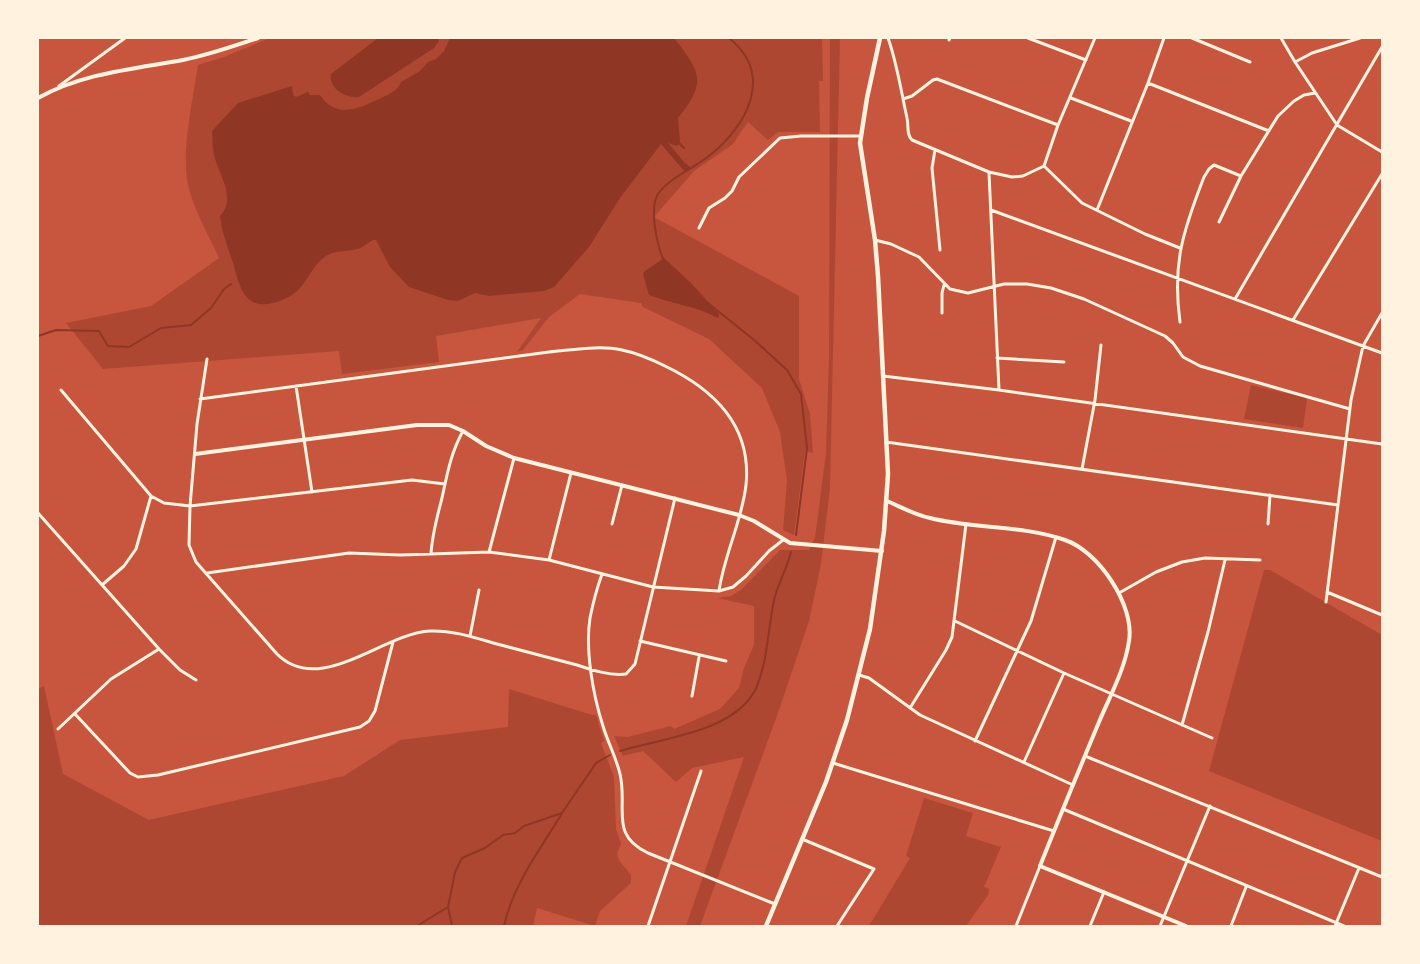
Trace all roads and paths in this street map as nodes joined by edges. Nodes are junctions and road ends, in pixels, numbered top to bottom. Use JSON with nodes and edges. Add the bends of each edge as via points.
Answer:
{"nodes":[{"id":1,"x":125,"y":38,"type":"edge"},
{"id":2,"x":258,"y":38,"type":"edge"},
{"id":3,"x":880,"y":38,"type":"edge"},
{"id":4,"x":888,"y":38,"type":"edge"},
{"id":5,"x":1028,"y":38,"type":"edge"},
{"id":6,"x":1095,"y":38,"type":"edge"},
{"id":7,"x":1164,"y":38,"type":"edge"},
{"id":8,"x":1192,"y":38,"type":"edge"},
{"id":9,"x":1281,"y":38,"type":"edge"},
{"id":10,"x":1359,"y":38,"type":"edge"},
{"id":11,"x":1383,"y":47,"type":"edge"},
{"id":12,"x":1086,"y":60,"type":"junction"},
{"id":13,"x":1250,"y":62,"type":"dead end"},
{"id":14,"x":1295,"y":62,"type":"junction"},
{"id":15,"x":1148,"y":83,"type":"junction"},
{"id":16,"x":59,"y":86,"type":"junction"},
{"id":17,"x":1315,"y":93,"type":"junction"},
{"id":18,"x":38,"y":98,"type":"edge"},
{"id":19,"x":1070,"y":98,"type":"junction"},
{"id":20,"x":903,"y":100,"type":"junction"},
{"id":21,"x":1131,"y":121,"type":"junction"},
{"id":22,"x":1058,"y":125,"type":"junction"},
{"id":23,"x":1337,"y":125,"type":"junction"},
{"id":24,"x":1269,"y":131,"type":"junction"},
{"id":25,"x":860,"y":136,"type":"junction"},
{"id":26,"x":935,"y":150,"type":"junction"},
{"id":27,"x":1383,"y":152,"type":"edge"},
{"id":28,"x":1044,"y":166,"type":"junction"},
{"id":29,"x":989,"y":172,"type":"junction"},
{"id":30,"x":1383,"y":174,"type":"edge"},
{"id":31,"x":1241,"y":176,"type":"junction"},
{"id":32,"x":991,"y":210,"type":"junction"},
{"id":33,"x":1097,"y":210,"type":"junction"},
{"id":34,"x":1219,"y":222,"type":"dead end"},
{"id":35,"x":699,"y":228,"type":"dead end"},
{"id":36,"x":875,"y":240,"type":"junction"},
{"id":37,"x":1180,"y":248,"type":"junction"},
{"id":38,"x":940,"y":250,"type":"dead end"},
{"id":39,"x":1176,"y":278,"type":"junction"},
{"id":40,"x":945,"y":285,"type":"junction"},
{"id":41,"x":994,"y":287,"type":"junction"},
{"id":42,"x":1235,"y":299,"type":"junction"},
{"id":43,"x":942,"y":313,"type":"dead end"},
{"id":44,"x":1383,"y":313,"type":"edge"},
{"id":45,"x":1293,"y":320,"type":"junction"},
{"id":46,"x":1180,"y":322,"type":"dead end"},
{"id":47,"x":1101,"y":345,"type":"dead end"},
{"id":48,"x":1363,"y":346,"type":"junction"},
{"id":49,"x":1383,"y":353,"type":"edge"},
{"id":50,"x":997,"y":358,"type":"junction"},
{"id":51,"x":207,"y":359,"type":"dead end"},
{"id":52,"x":1064,"y":362,"type":"dead end"},
{"id":53,"x":883,"y":376,"type":"junction"},
{"id":54,"x":296,"y":386,"type":"junction"},
{"id":55,"x":61,"y":390,"type":"dead end"},
{"id":56,"x":999,"y":390,"type":"junction"},
{"id":57,"x":200,"y":399,"type":"junction"},
{"id":58,"x":1094,"y":404,"type":"junction"},
{"id":59,"x":1350,"y":409,"type":"junction"},
{"id":60,"x":463,"y":431,"type":"junction"},
{"id":61,"x":1345,"y":438,"type":"junction"},
{"id":62,"x":304,"y":439,"type":"junction"},
{"id":63,"x":886,"y":442,"type":"junction"},
{"id":64,"x":1383,"y":444,"type":"edge"},
{"id":65,"x":195,"y":454,"type":"junction"},
{"id":66,"x":514,"y":458,"type":"junction"},
{"id":67,"x":1082,"y":469,"type":"junction"},
{"id":68,"x":571,"y":473,"type":"junction"},
{"id":69,"x":445,"y":484,"type":"junction"},
{"id":70,"x":622,"y":485,"type":"junction"},
{"id":71,"x":312,"y":492,"type":"junction"},
{"id":72,"x":1270,"y":495,"type":"junction"},
{"id":73,"x":151,"y":496,"type":"junction"},
{"id":74,"x":675,"y":498,"type":"junction"},
{"id":75,"x":887,"y":501,"type":"junction"},
{"id":76,"x":1338,"y":505,"type":"junction"},
{"id":77,"x":190,"y":506,"type":"junction"},
{"id":78,"x":38,"y":513,"type":"edge"},
{"id":79,"x":740,"y":515,"type":"junction"},
{"id":80,"x":966,"y":523,"type":"junction"},
{"id":81,"x":612,"y":524,"type":"dead end"},
{"id":82,"x":1268,"y":524,"type":"dead end"},
{"id":83,"x":1056,"y":537,"type":"junction"},
{"id":84,"x":783,"y":540,"type":"junction"},
{"id":85,"x":882,"y":551,"type":"junction"},
{"id":86,"x":489,"y":552,"type":"junction"},
{"id":87,"x":430,"y":554,"type":"junction"},
{"id":88,"x":549,"y":560,"type":"junction"},
{"id":89,"x":1225,"y":560,"type":"junction"},
{"id":90,"x":1260,"y":560,"type":"dead end"},
{"id":91,"x":206,"y":573,"type":"junction"},
{"id":92,"x":602,"y":574,"type":"junction"},
{"id":93,"x":102,"y":585,"type":"junction"},
{"id":94,"x":653,"y":587,"type":"junction"},
{"id":95,"x":479,"y":590,"type":"dead end"},
{"id":96,"x":719,"y":591,"type":"junction"},
{"id":97,"x":1119,"y":592,"type":"junction"},
{"id":98,"x":1327,"y":592,"type":"junction"},
{"id":99,"x":1326,"y":602,"type":"dead end"},
{"id":100,"x":1383,"y":615,"type":"edge"},
{"id":101,"x":955,"y":621,"type":"junction"},
{"id":102,"x":470,"y":636,"type":"junction"},
{"id":103,"x":640,"y":641,"type":"junction"},
{"id":104,"x":393,"y":642,"type":"junction"},
{"id":105,"x":159,"y":649,"type":"junction"},
{"id":106,"x":1017,"y":652,"type":"junction"},
{"id":107,"x":700,"y":656,"type":"junction"},
{"id":108,"x":726,"y":661,"type":"dead end"},
{"id":109,"x":592,"y":670,"type":"junction"},
{"id":110,"x":1064,"y":673,"type":"junction"},
{"id":111,"x":859,"y":675,"type":"junction"},
{"id":112,"x":196,"y":680,"type":"dead end"},
{"id":113,"x":1110,"y":694,"type":"junction"},
{"id":114,"x":692,"y":696,"type":"dead end"},
{"id":115,"x":910,"y":708,"type":"junction"},
{"id":116,"x":75,"y":714,"type":"junction"},
{"id":117,"x":1182,"y":725,"type":"junction"},
{"id":118,"x":58,"y":729,"type":"dead end"},
{"id":119,"x":1212,"y":738,"type":"dead end"},
{"id":120,"x":975,"y":741,"type":"junction"},
{"id":121,"x":1085,"y":756,"type":"junction"},
{"id":122,"x":1024,"y":762,"type":"junction"},
{"id":123,"x":833,"y":763,"type":"junction"},
{"id":124,"x":701,"y":771,"type":"dead end"},
{"id":125,"x":1073,"y":785,"type":"junction"},
{"id":126,"x":1210,"y":806,"type":"junction"},
{"id":127,"x":1063,"y":809,"type":"junction"},
{"id":128,"x":1054,"y":831,"type":"junction"},
{"id":129,"x":802,"y":839,"type":"junction"},
{"id":130,"x":670,"y":861,"type":"junction"},
{"id":131,"x":1186,"y":862,"type":"junction"},
{"id":132,"x":1040,"y":866,"type":"junction"},
{"id":133,"x":1359,"y":868,"type":"junction"},
{"id":134,"x":1383,"y":877,"type":"edge"},
{"id":135,"x":1246,"y":887,"type":"junction"},
{"id":136,"x":1104,"y":892,"type":"junction"},
{"id":137,"x":775,"y":904,"type":"junction"},
{"id":138,"x":1163,"y":917,"type":"junction"},
{"id":139,"x":1336,"y":925,"type":"edge"},
{"id":140,"x":648,"y":927,"type":"edge"},
{"id":141,"x":766,"y":927,"type":"edge"},
{"id":142,"x":837,"y":927,"type":"edge"},
{"id":143,"x":1016,"y":927,"type":"edge"},
{"id":144,"x":1090,"y":927,"type":"edge"},
{"id":145,"x":1160,"y":927,"type":"edge"},
{"id":146,"x":1186,"y":927,"type":"edge"},
{"id":147,"x":1232,"y":927,"type":"edge"},
{"id":148,"x":1344,"y":927,"type":"edge"}],
"edges":[{"from":1,"to":16,"type":"street"},
{"from":2,"to":16,"type":"street","via":[[186,59]]},
{"from":3,"to":25,"type":"main road"},
{"from":4,"to":20,"type":"street"},
{"from":5,"to":12,"type":"street"},
{"from":6,"to":12,"type":"street"},
{"from":7,"to":15,"type":"street"},
{"from":8,"to":13,"type":"street"},
{"from":9,"to":14,"type":"street"},
{"from":10,"to":14,"type":"street"},
{"from":11,"to":23,"type":"street"},
{"from":12,"to":19,"type":"street"},
{"from":14,"to":17,"type":"street"},
{"from":15,"to":21,"type":"street"},
{"from":15,"to":24,"type":"street"},
{"from":16,"to":18,"type":"street"},
{"from":17,"to":23,"type":"street"},
{"from":17,"to":24,"type":"street","via":[[1294,101]]},
{"from":19,"to":21,"type":"street"},
{"from":19,"to":22,"type":"street"},
{"from":20,"to":22,"type":"street","via":[[936,79]]},
{"from":20,"to":26,"type":"street","via":[[910,139]]},
{"from":21,"to":33,"type":"street"},
{"from":22,"to":28,"type":"street"},
{"from":23,"to":27,"type":"street"},
{"from":23,"to":42,"type":"street"},
{"from":24,"to":31,"type":"street"},
{"from":25,"to":35,"type":"street","via":[[776,140],[739,177],[725,198],[709,208]]},
{"from":25,"to":36,"type":"main road"},
{"from":26,"to":29,"type":"street"},
{"from":26,"to":38,"type":"street","via":[[932,168]]},
{"from":28,"to":29,"type":"street","via":[[1023,176]]},
{"from":28,"to":33,"type":"street","via":[[1082,202]]},
{"from":29,"to":32,"type":"street"},
{"from":30,"to":45,"type":"street"},
{"from":31,"to":34,"type":"street"},
{"from":31,"to":37,"type":"street","via":[[1212,167],[1204,177]]},
{"from":32,"to":39,"type":"street"},
{"from":32,"to":41,"type":"street"},
{"from":33,"to":37,"type":"street"},
{"from":36,"to":40,"type":"street","via":[[919,257]]},
{"from":36,"to":53,"type":"main road"},
{"from":37,"to":39,"type":"street"},
{"from":39,"to":42,"type":"street"},
{"from":39,"to":46,"type":"street"},
{"from":40,"to":41,"type":"street","via":[[968,293]]},
{"from":40,"to":43,"type":"street"},
{"from":41,"to":50,"type":"street"},
{"from":41,"to":59,"type":"street","via":[[1027,284],[1084,299],[1165,336],[1183,357],[1200,366]]},
{"from":42,"to":45,"type":"street"},
{"from":44,"to":48,"type":"street"},
{"from":45,"to":48,"type":"street"},
{"from":47,"to":58,"type":"street"},
{"from":48,"to":49,"type":"street"},
{"from":48,"to":59,"type":"street"},
{"from":50,"to":52,"type":"street"},
{"from":50,"to":56,"type":"street"},
{"from":51,"to":57,"type":"street"},
{"from":53,"to":56,"type":"street"},
{"from":53,"to":63,"type":"main road"},
{"from":54,"to":57,"type":"street"},
{"from":54,"to":62,"type":"street"},
{"from":54,"to":79,"type":"street","via":[[549,352],[621,349],[656,362],[705,389],[726,410],[739,434],[746,460]]},
{"from":55,"to":73,"type":"street"},
{"from":56,"to":58,"type":"street"},
{"from":57,"to":65,"type":"street"},
{"from":58,"to":61,"type":"street"},
{"from":58,"to":67,"type":"street"},
{"from":59,"to":61,"type":"street"},
{"from":60,"to":62,"type":"street","via":[[426,423]]},
{"from":60,"to":66,"type":"street"},
{"from":60,"to":69,"type":"street"},
{"from":61,"to":64,"type":"street"},
{"from":61,"to":76,"type":"street"},
{"from":62,"to":65,"type":"street"},
{"from":62,"to":71,"type":"street"},
{"from":63,"to":67,"type":"street"},
{"from":63,"to":75,"type":"main road"},
{"from":65,"to":77,"type":"street"},
{"from":66,"to":68,"type":"street"},
{"from":66,"to":86,"type":"street"},
{"from":67,"to":72,"type":"street"},
{"from":68,"to":70,"type":"street"},
{"from":68,"to":88,"type":"street"},
{"from":69,"to":71,"type":"street","via":[[412,480]]},
{"from":69,"to":87,"type":"street"},
{"from":70,"to":74,"type":"street"},
{"from":70,"to":81,"type":"street"},
{"from":71,"to":77,"type":"street"},
{"from":72,"to":76,"type":"street"},
{"from":72,"to":82,"type":"street"},
{"from":73,"to":77,"type":"street","via":[[164,503]]},
{"from":73,"to":93,"type":"street","via":[[136,549]]},
{"from":74,"to":79,"type":"street"},
{"from":74,"to":94,"type":"street"},
{"from":75,"to":80,"type":"street","via":[[929,518]]},
{"from":75,"to":85,"type":"main road"},
{"from":76,"to":98,"type":"street"},
{"from":77,"to":91,"type":"street","via":[[189,545]]},
{"from":78,"to":93,"type":"street"},
{"from":79,"to":84,"type":"street"},
{"from":79,"to":96,"type":"street"},
{"from":80,"to":83,"type":"street"},
{"from":80,"to":101,"type":"street"},
{"from":83,"to":97,"type":"street","via":[[1083,548]]},
{"from":83,"to":106,"type":"street","via":[[1031,621]]},
{"from":84,"to":85,"type":"street"},
{"from":84,"to":96,"type":"street","via":[[733,587]]},
{"from":85,"to":111,"type":"main road"},
{"from":86,"to":87,"type":"street"},
{"from":86,"to":88,"type":"street"},
{"from":87,"to":91,"type":"street","via":[[349,553]]},
{"from":88,"to":92,"type":"street"},
{"from":89,"to":90,"type":"street"},
{"from":89,"to":97,"type":"street","via":[[1182,562]]},
{"from":89,"to":117,"type":"street"},
{"from":91,"to":104,"type":"street","via":[[277,654],[298,668],[331,666]]},
{"from":92,"to":94,"type":"street"},
{"from":92,"to":109,"type":"street","via":[[590,619]]},
{"from":93,"to":105,"type":"street"},
{"from":94,"to":96,"type":"street"},
{"from":94,"to":103,"type":"street"},
{"from":95,"to":102,"type":"street"},
{"from":97,"to":113,"type":"street","via":[[1130,623],[1130,641]]},
{"from":98,"to":99,"type":"street"},
{"from":98,"to":100,"type":"street"},
{"from":101,"to":106,"type":"street"},
{"from":101,"to":115,"type":"street","via":[[946,650]]},
{"from":102,"to":104,"type":"street","via":[[426,631]]},
{"from":102,"to":109,"type":"street"},
{"from":103,"to":107,"type":"street"},
{"from":103,"to":109,"type":"street","via":[[629,672],[616,675]]},
{"from":104,"to":116,"type":"street","via":[[375,711],[360,727],[158,775],[130,773]]},
{"from":105,"to":112,"type":"street"},
{"from":105,"to":116,"type":"street","via":[[111,679]]},
{"from":106,"to":110,"type":"street"},
{"from":106,"to":120,"type":"street"},
{"from":107,"to":108,"type":"street"},
{"from":107,"to":114,"type":"street"},
{"from":109,"to":130,"type":"street","via":[[601,722],[621,778],[625,834],[634,846]]},
{"from":110,"to":113,"type":"street"},
{"from":110,"to":122,"type":"street"},
{"from":111,"to":115,"type":"street"},
{"from":111,"to":123,"type":"main road"},
{"from":113,"to":117,"type":"street"},
{"from":113,"to":121,"type":"street"},
{"from":115,"to":120,"type":"street"},
{"from":116,"to":118,"type":"street"},
{"from":117,"to":119,"type":"street"},
{"from":120,"to":122,"type":"street"},
{"from":121,"to":125,"type":"street"},
{"from":121,"to":126,"type":"street"},
{"from":122,"to":125,"type":"street"},
{"from":123,"to":128,"type":"street"},
{"from":123,"to":129,"type":"main road"},
{"from":124,"to":130,"type":"street"},
{"from":125,"to":127,"type":"street"},
{"from":126,"to":131,"type":"street"},
{"from":126,"to":133,"type":"street"},
{"from":127,"to":128,"type":"street"},
{"from":127,"to":131,"type":"street"},
{"from":128,"to":132,"type":"street"},
{"from":129,"to":137,"type":"main road"},
{"from":129,"to":142,"type":"street","via":[[874,869]]},
{"from":130,"to":137,"type":"street"},
{"from":130,"to":140,"type":"street"},
{"from":131,"to":135,"type":"street"},
{"from":131,"to":138,"type":"street"},
{"from":132,"to":136,"type":"street"},
{"from":132,"to":143,"type":"street"},
{"from":133,"to":134,"type":"street"},
{"from":133,"to":139,"type":"street"},
{"from":135,"to":139,"type":"street"},
{"from":135,"to":147,"type":"street"},
{"from":136,"to":138,"type":"street"},
{"from":136,"to":144,"type":"street"},
{"from":137,"to":141,"type":"main road"},
{"from":138,"to":145,"type":"street"},
{"from":138,"to":146,"type":"street"},
{"from":139,"to":148,"type":"street"}]}
